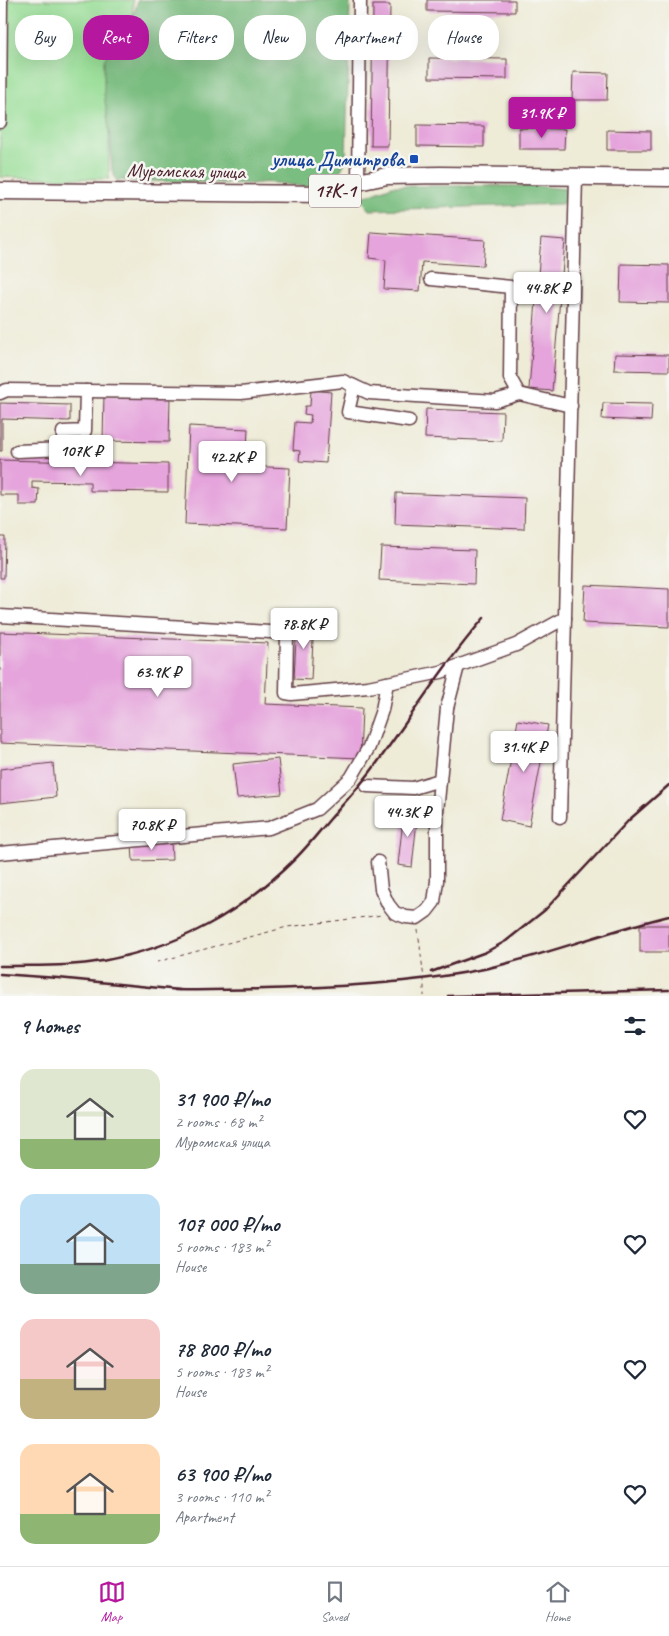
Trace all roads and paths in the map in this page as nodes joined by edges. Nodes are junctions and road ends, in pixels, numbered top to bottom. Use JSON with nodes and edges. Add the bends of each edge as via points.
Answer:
{"nodes":[{"id":1,"x":1,"y":0,"type":"edge"},
{"id":2,"x":360,"y":0,"type":"edge"},
{"id":3,"x":0,"y":122,"type":"edge"},
{"id":4,"x":576,"y":177,"type":"junction"},
{"id":5,"x":669,"y":178,"type":"edge"},
{"id":6,"x":358,"y":182,"type":"junction"},
{"id":7,"x":0,"y":191,"type":"edge"},
{"id":8,"x":430,"y":279,"type":"dead end"},
{"id":9,"x":354,"y":386,"type":"junction"},
{"id":10,"x":86,"y":391,"type":"junction"},
{"id":11,"x":0,"y":393,"type":"edge"},
{"id":12,"x":519,"y":394,"type":"junction"},
{"id":13,"x":570,"y":406,"type":"junction"},
{"id":14,"x":409,"y":421,"type":"dead end"},
{"id":15,"x":17,"y":451,"type":"dead end"},
{"id":16,"x":0,"y":616,"type":"edge"},
{"id":17,"x":566,"y":618,"type":"junction"},
{"id":18,"x":458,"y":666,"type":"junction"},
{"id":19,"x":386,"y":683,"type":"junction"},
{"id":20,"x":440,"y":780,"type":"junction"},
{"id":21,"x":367,"y":786,"type":"dead end"},
{"id":22,"x":560,"y":817,"type":"dead end"},
{"id":23,"x":0,"y":853,"type":"edge"},
{"id":24,"x":378,"y":862,"type":"dead end"},
{"id":25,"x":395,"y":913,"type":"junction"},
{"id":26,"x":417,"y":918,"type":"junction"},
{"id":27,"x":157,"y":962,"type":"dead end"},
{"id":28,"x":424,"y":996,"type":"edge"}],
"edges":[{"from":1,"to":3,"type":"street"},
{"from":2,"to":6,"type":"street"},
{"from":4,"to":5,"type":"main road","name":"Муромская улица","number":"17К-1"},
{"from":4,"to":6,"type":"main road","name":"Муромская улица","number":"17К-1","via":[[388,176]]},
{"from":4,"to":13,"type":"street"},
{"from":6,"to":7,"type":"main road","name":"Муромская улица","number":"17К-1","via":[[327,194]]},
{"from":8,"to":12,"type":"street","via":[[511,287],[510,378]]},
{"from":9,"to":10,"type":"street","via":[[344,381],[241,393]]},
{"from":9,"to":12,"type":"street","via":[[369,393],[495,401]]},
{"from":9,"to":14,"type":"street","via":[[348,412]]},
{"from":10,"to":11,"type":"street","via":[[7,390]]},
{"from":10,"to":15,"type":"street","via":[[85,431],[63,432],[63,449]]},
{"from":12,"to":13,"type":"street"},
{"from":13,"to":17,"type":"street"},
{"from":16,"to":19,"type":"street","via":[[287,632],[286,693]]},
{"from":17,"to":18,"type":"street","via":[[516,645]]},
{"from":17,"to":22,"type":"street"},
{"from":18,"to":19,"type":"street"},
{"from":18,"to":20,"type":"street","via":[[447,708]]},
{"from":19,"to":23,"type":"street","via":[[382,710],[369,748],[350,778],[317,809],[269,828]]},
{"from":20,"to":21,"type":"street","via":[[413,788]]},
{"from":20,"to":26,"type":"street","via":[[434,902],[428,912]]},
{"from":24,"to":25,"type":"street","via":[[380,889]]},
{"from":25,"to":26,"type":"street"},
{"from":25,"to":27,"type":"path","via":[[287,927]]},
{"from":26,"to":28,"type":"path"}]}
